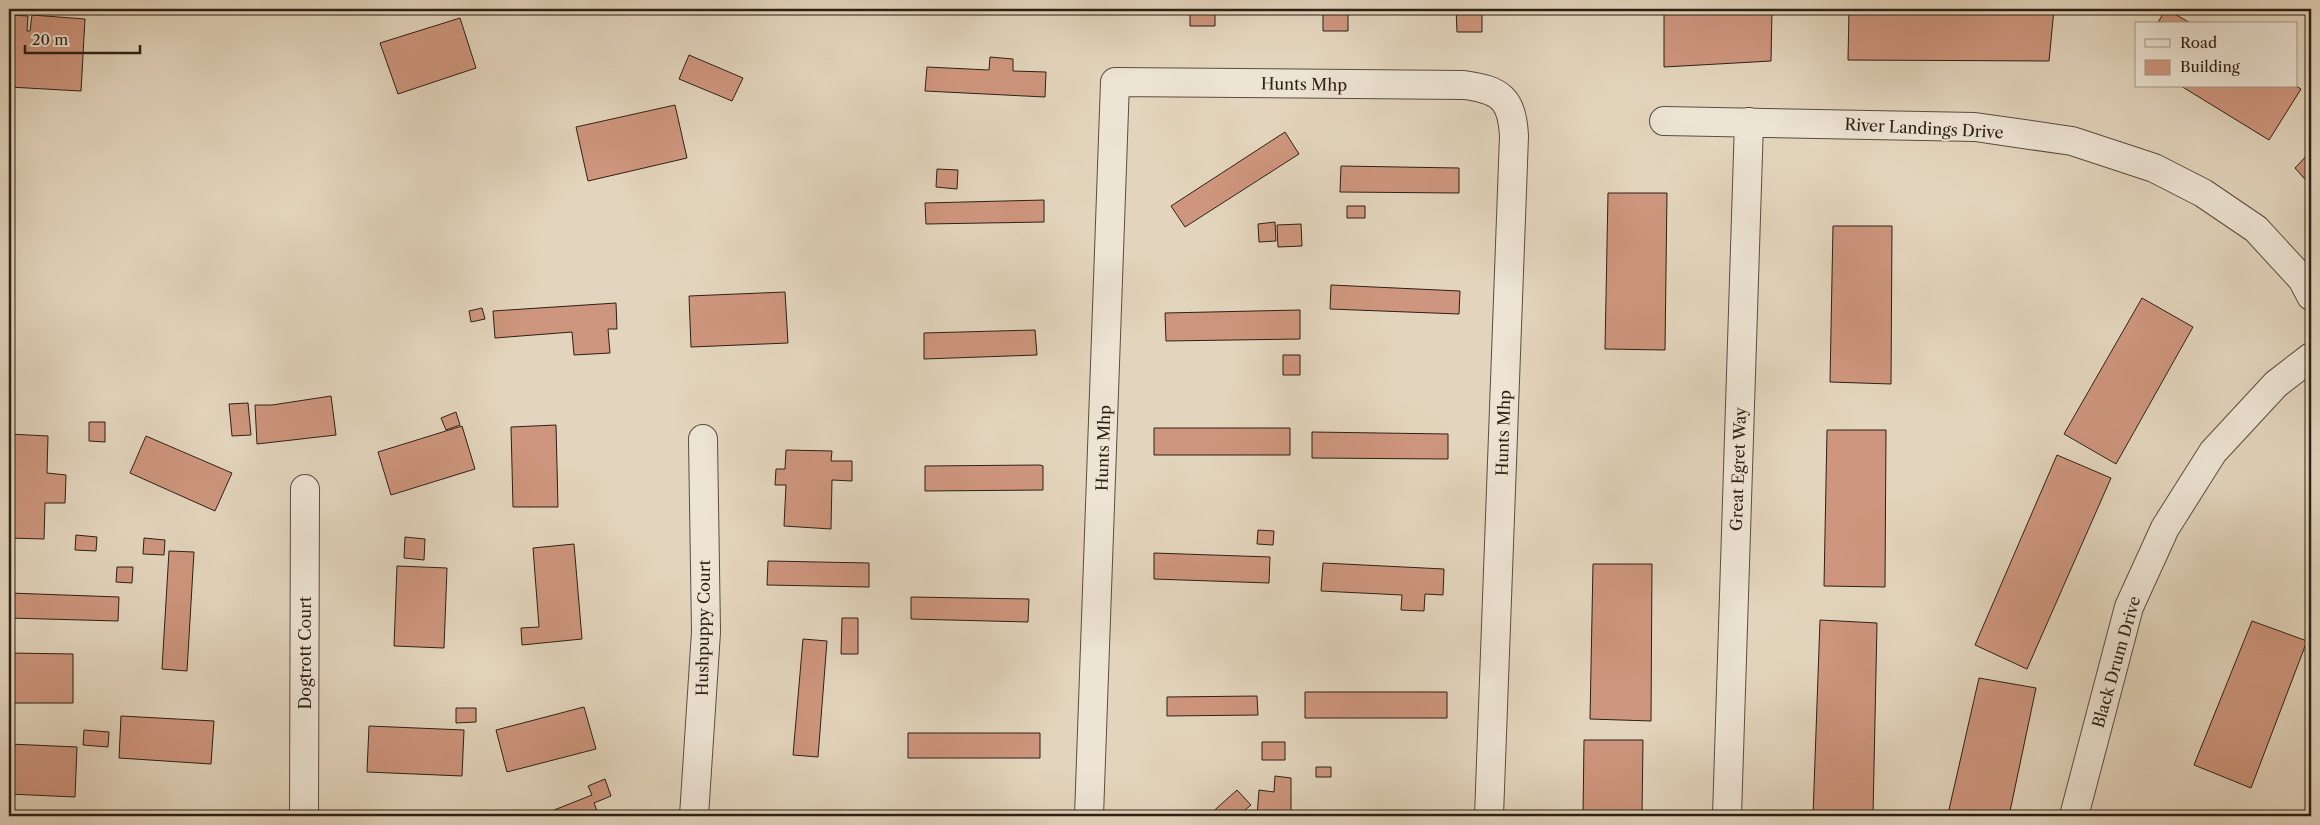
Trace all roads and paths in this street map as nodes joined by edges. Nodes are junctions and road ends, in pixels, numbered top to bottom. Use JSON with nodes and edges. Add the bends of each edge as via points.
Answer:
{"nodes":[{"id":1,"x":1664,"y":121,"type":"dead end"},
{"id":2,"x":1749,"y":122,"type":"junction"},
{"id":3,"x":2311,"y":296,"type":"edge"},
{"id":4,"x":2311,"y":357,"type":"edge"},
{"id":5,"x":703,"y":439,"type":"dead end"},
{"id":6,"x":305,"y":489,"type":"dead end"},
{"id":7,"x":304,"y":816,"type":"edge"},
{"id":8,"x":694,"y":816,"type":"edge"},
{"id":9,"x":1089,"y":816,"type":"edge"},
{"id":10,"x":1489,"y":816,"type":"edge"},
{"id":11,"x":1728,"y":816,"type":"edge"},
{"id":12,"x":2074,"y":816,"type":"edge"}],
"edges":[{"from":1,"to":2,"type":"street","name":"River Landings Drive"},
{"from":2,"to":3,"type":"street","name":"River Landings Drive","via":[[1975,128],[2072,141],[2154,168],[2203,194],[2256,229],[2302,279]]},
{"from":2,"to":11,"type":"street","name":"Great Egret Way"},
{"from":4,"to":12,"type":"street","name":"Black Drum Drive","via":[[2276,384],[2213,452],[2165,528],[2129,607]]},
{"from":5,"to":8,"type":"street","name":"Hushpuppy Court","via":[[706,632]]},
{"from":6,"to":7,"type":"street","name":"Dogtrott Court"},
{"from":9,"to":10,"type":"street","name":"Hunts Mhp","via":[[1115,82],[1464,85],[1487,88],[1503,99],[1513,115]]}]}
